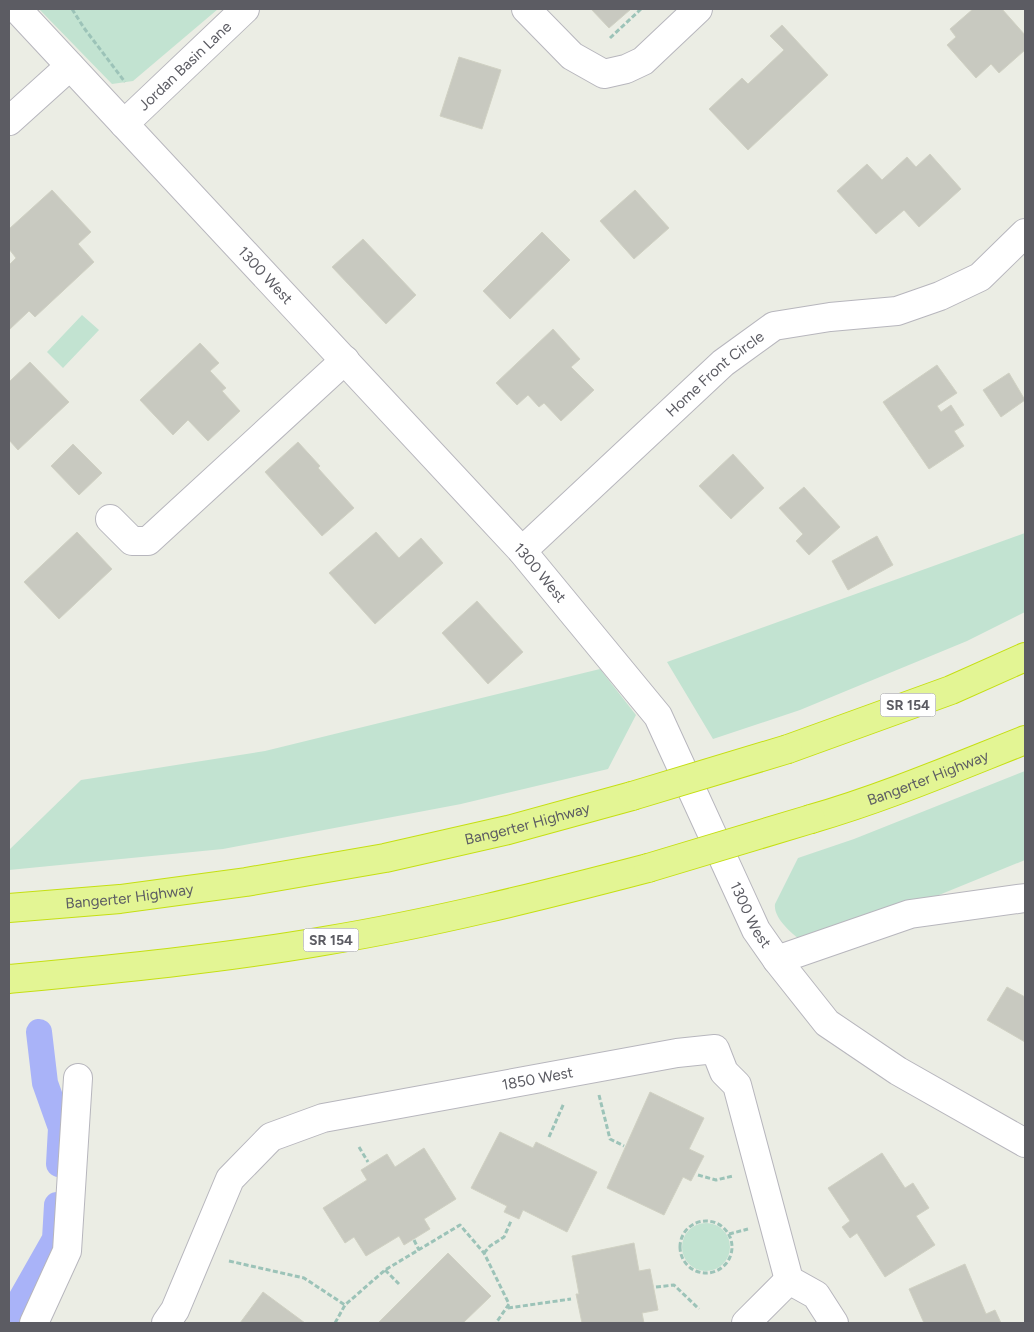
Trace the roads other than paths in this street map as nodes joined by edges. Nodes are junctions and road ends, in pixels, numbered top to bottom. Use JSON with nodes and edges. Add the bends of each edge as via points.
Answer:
{"nodes":[{"id":1,"x":17,"y":9,"type":"edge"},
{"id":2,"x":245,"y":9,"type":"edge"},
{"id":3,"x":526,"y":9,"type":"edge"},
{"id":4,"x":698,"y":9,"type":"edge"},
{"id":5,"x":70,"y":66,"type":"junction"},
{"id":6,"x":9,"y":121,"type":"edge"},
{"id":7,"x":124,"y":124,"type":"junction"},
{"id":8,"x":1025,"y":233,"type":"edge"},
{"id":9,"x":345,"y":360,"type":"junction"},
{"id":10,"x":110,"y":519,"type":"dead end"},
{"id":11,"x":522,"y":551,"type":"junction"},
{"id":12,"x":1025,"y":657,"type":"edge"},
{"id":13,"x":1025,"y":740,"type":"edge"},
{"id":14,"x":1025,"y":898,"type":"edge"},
{"id":15,"x":9,"y":908,"type":"edge"},
{"id":16,"x":777,"y":960,"type":"junction"},
{"id":17,"x":9,"y":979,"type":"edge"},
{"id":18,"x":78,"y":1078,"type":"dead end"},
{"id":19,"x":1025,"y":1144,"type":"edge"},
{"id":20,"x":788,"y":1280,"type":"junction"},
{"id":21,"x":34,"y":1323,"type":"edge"},
{"id":22,"x":166,"y":1323,"type":"edge"},
{"id":23,"x":746,"y":1323,"type":"edge"},
{"id":24,"x":834,"y":1323,"type":"edge"}],
"edges":[{"from":1,"to":5,"type":"street","name":"1300 West"},
{"from":2,"to":7,"type":"street","name":"Jordan Basin Lane"},
{"from":3,"to":4,"type":"street","via":[[572,56],[604,74],[643,61]]},
{"from":5,"to":6,"type":"street"},
{"from":5,"to":7,"type":"street","name":"1300 West"},
{"from":7,"to":9,"type":"street","name":"1300 West"},
{"from":8,"to":11,"type":"street","name":"Home Front Circle","via":[[980,277],[940,296],[897,311],[774,326],[723,363]]},
{"from":9,"to":10,"type":"street","via":[[148,542],[132,541]]},
{"from":9,"to":11,"type":"street","name":"1300 West"},
{"from":11,"to":16,"type":"street","name":"1300 West","via":[[658,716],[756,930]]},
{"from":12,"to":15,"type":"highway","name":"Bangerter Highway","number":"SR 154","bridge":true,"via":[[951,690],[788,749],[508,830],[385,858],[246,882],[140,897]]},
{"from":13,"to":17,"type":"highway","name":"Bangerter Highway","number":"SR 154","bridge":true,"via":[[848,808],[648,868],[520,901],[255,952]]},
{"from":14,"to":16,"type":"street","via":[[910,914]]},
{"from":16,"to":19,"type":"street","name":"1300 West","via":[[827,1023],[898,1071]]},
{"from":18,"to":21,"type":"street","via":[[67,1251]]},
{"from":20,"to":22,"type":"street","name":"1850 West","via":[[736,1085],[724,1072],[716,1049],[677,1053],[323,1118],[271,1137],[230,1180],[175,1310]]},
{"from":20,"to":23,"type":"street"},
{"from":20,"to":24,"type":"street","via":[[816,1295]]}]}
